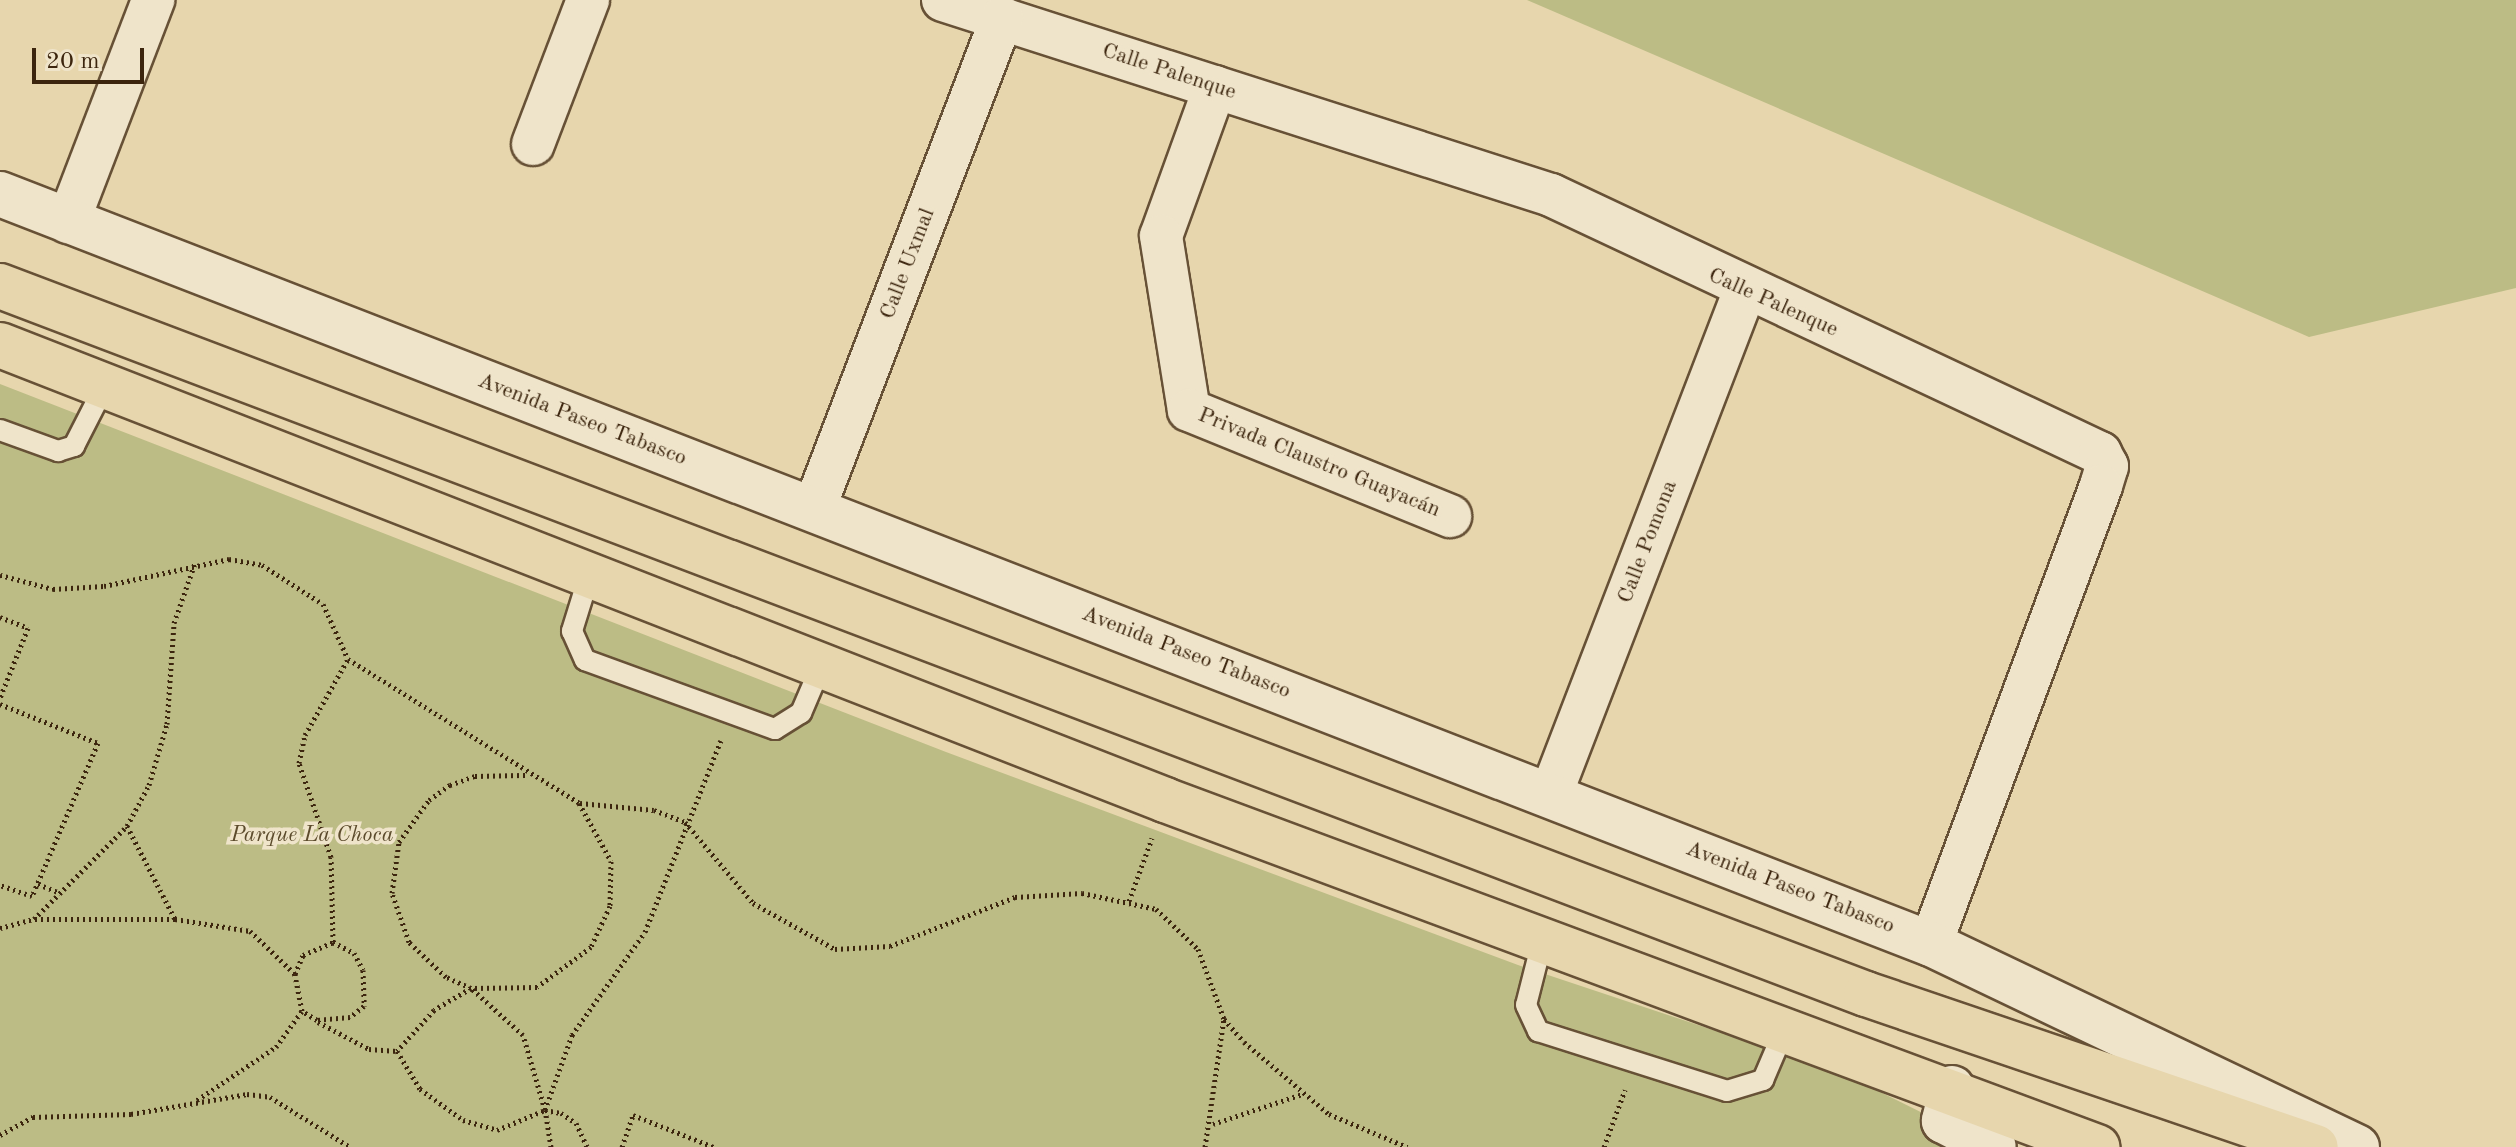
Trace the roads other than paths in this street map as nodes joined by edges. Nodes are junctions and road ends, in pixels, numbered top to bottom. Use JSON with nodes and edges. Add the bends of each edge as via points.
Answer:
{"nodes":[{"id":1,"x":153,"y":0,"type":"edge"},
{"id":2,"x":588,"y":0,"type":"edge"},
{"id":3,"x":943,"y":0,"type":"edge"},
{"id":4,"x":1002,"y":18,"type":"junction"},
{"id":5,"x":1215,"y":87,"type":"junction"},
{"id":6,"x":533,"y":144,"type":"dead end"},
{"id":7,"x":0,"y":194,"type":"edge"},
{"id":8,"x":68,"y":222,"type":"junction"},
{"id":9,"x":0,"y":286,"type":"edge"},
{"id":10,"x":1745,"y":290,"type":"junction"},
{"id":11,"x":0,"y":345,"type":"edge"},
{"id":12,"x":104,"y":387,"type":"junction"},
{"id":13,"x":0,"y":430,"type":"edge"},
{"id":14,"x":814,"y":509,"type":"junction"},
{"id":15,"x":1450,"y":516,"type":"dead end"},
{"id":16,"x":589,"y":576,"type":"junction"},
{"id":17,"x":821,"y":666,"type":"junction"},
{"id":18,"x":1551,"y":794,"type":"junction"},
{"id":19,"x":1543,"y":938,"type":"junction"},
{"id":20,"x":1931,"y":944,"type":"junction"},
{"id":21,"x":1786,"y":1026,"type":"junction"},
{"id":22,"x":1982,"y":1033,"type":"junction"},
{"id":23,"x":1952,"y":1088,"type":"junction"},
{"id":24,"x":1976,"y":1143,"type":"edge"},
{"id":25,"x":2097,"y":1147,"type":"edge"},
{"id":26,"x":2316,"y":1147,"type":"edge"},
{"id":27,"x":2357,"y":1147,"type":"edge"}],
"edges":[{"from":1,"to":8,"type":"street"},
{"from":2,"to":6,"type":"street"},
{"from":3,"to":4,"type":"street","name":"Calle Palenque"},
{"from":4,"to":5,"type":"street","name":"Calle Palenque"},
{"from":4,"to":14,"type":"street","name":"Calle Uxmal"},
{"from":5,"to":10,"type":"street","name":"Calle Palenque","via":[[1551,195]]},
{"from":5,"to":15,"type":"street","name":"Privada Claustro Guayacán","via":[[1161,236],[1189,410]]},
{"from":7,"to":8,"type":"street","name":"Avenida Paseo Tabasco"},
{"from":8,"to":14,"type":"street","name":"Avenida Paseo Tabasco"},
{"from":9,"to":22,"type":"main road"},
{"from":10,"to":18,"type":"street","name":"Calle Pomona"},
{"from":10,"to":20,"type":"street","name":"Calle Palenque","via":[[2106,459]]},
{"from":11,"to":12,"type":"main road"},
{"from":12,"to":13,"type":"lane","via":[[74,446],[58,451]]},
{"from":12,"to":16,"type":"main road"},
{"from":14,"to":18,"type":"street","name":"Avenida Paseo Tabasco"},
{"from":16,"to":17,"type":"main road"},
{"from":16,"to":17,"type":"lane","via":[[572,631],[585,660],[775,729],[792,724]]},
{"from":17,"to":19,"type":"main road","via":[[1165,800]]},
{"from":18,"to":20,"type":"street","name":"Avenida Paseo Tabasco"},
{"from":19,"to":21,"type":"main road"},
{"from":19,"to":21,"type":"lane","via":[[1529,1020],[1538,1031],[1727,1091],[1747,1090],[1763,1080]]},
{"from":20,"to":27,"type":"street","name":"Avenida Paseo Tabasco"},
{"from":21,"to":23,"type":"main road"},
{"from":22,"to":23,"type":"main road"},
{"from":22,"to":26,"type":"main road"},
{"from":23,"to":24,"type":"street","via":[[1944,1121]]},
{"from":23,"to":25,"type":"main road"}]}
